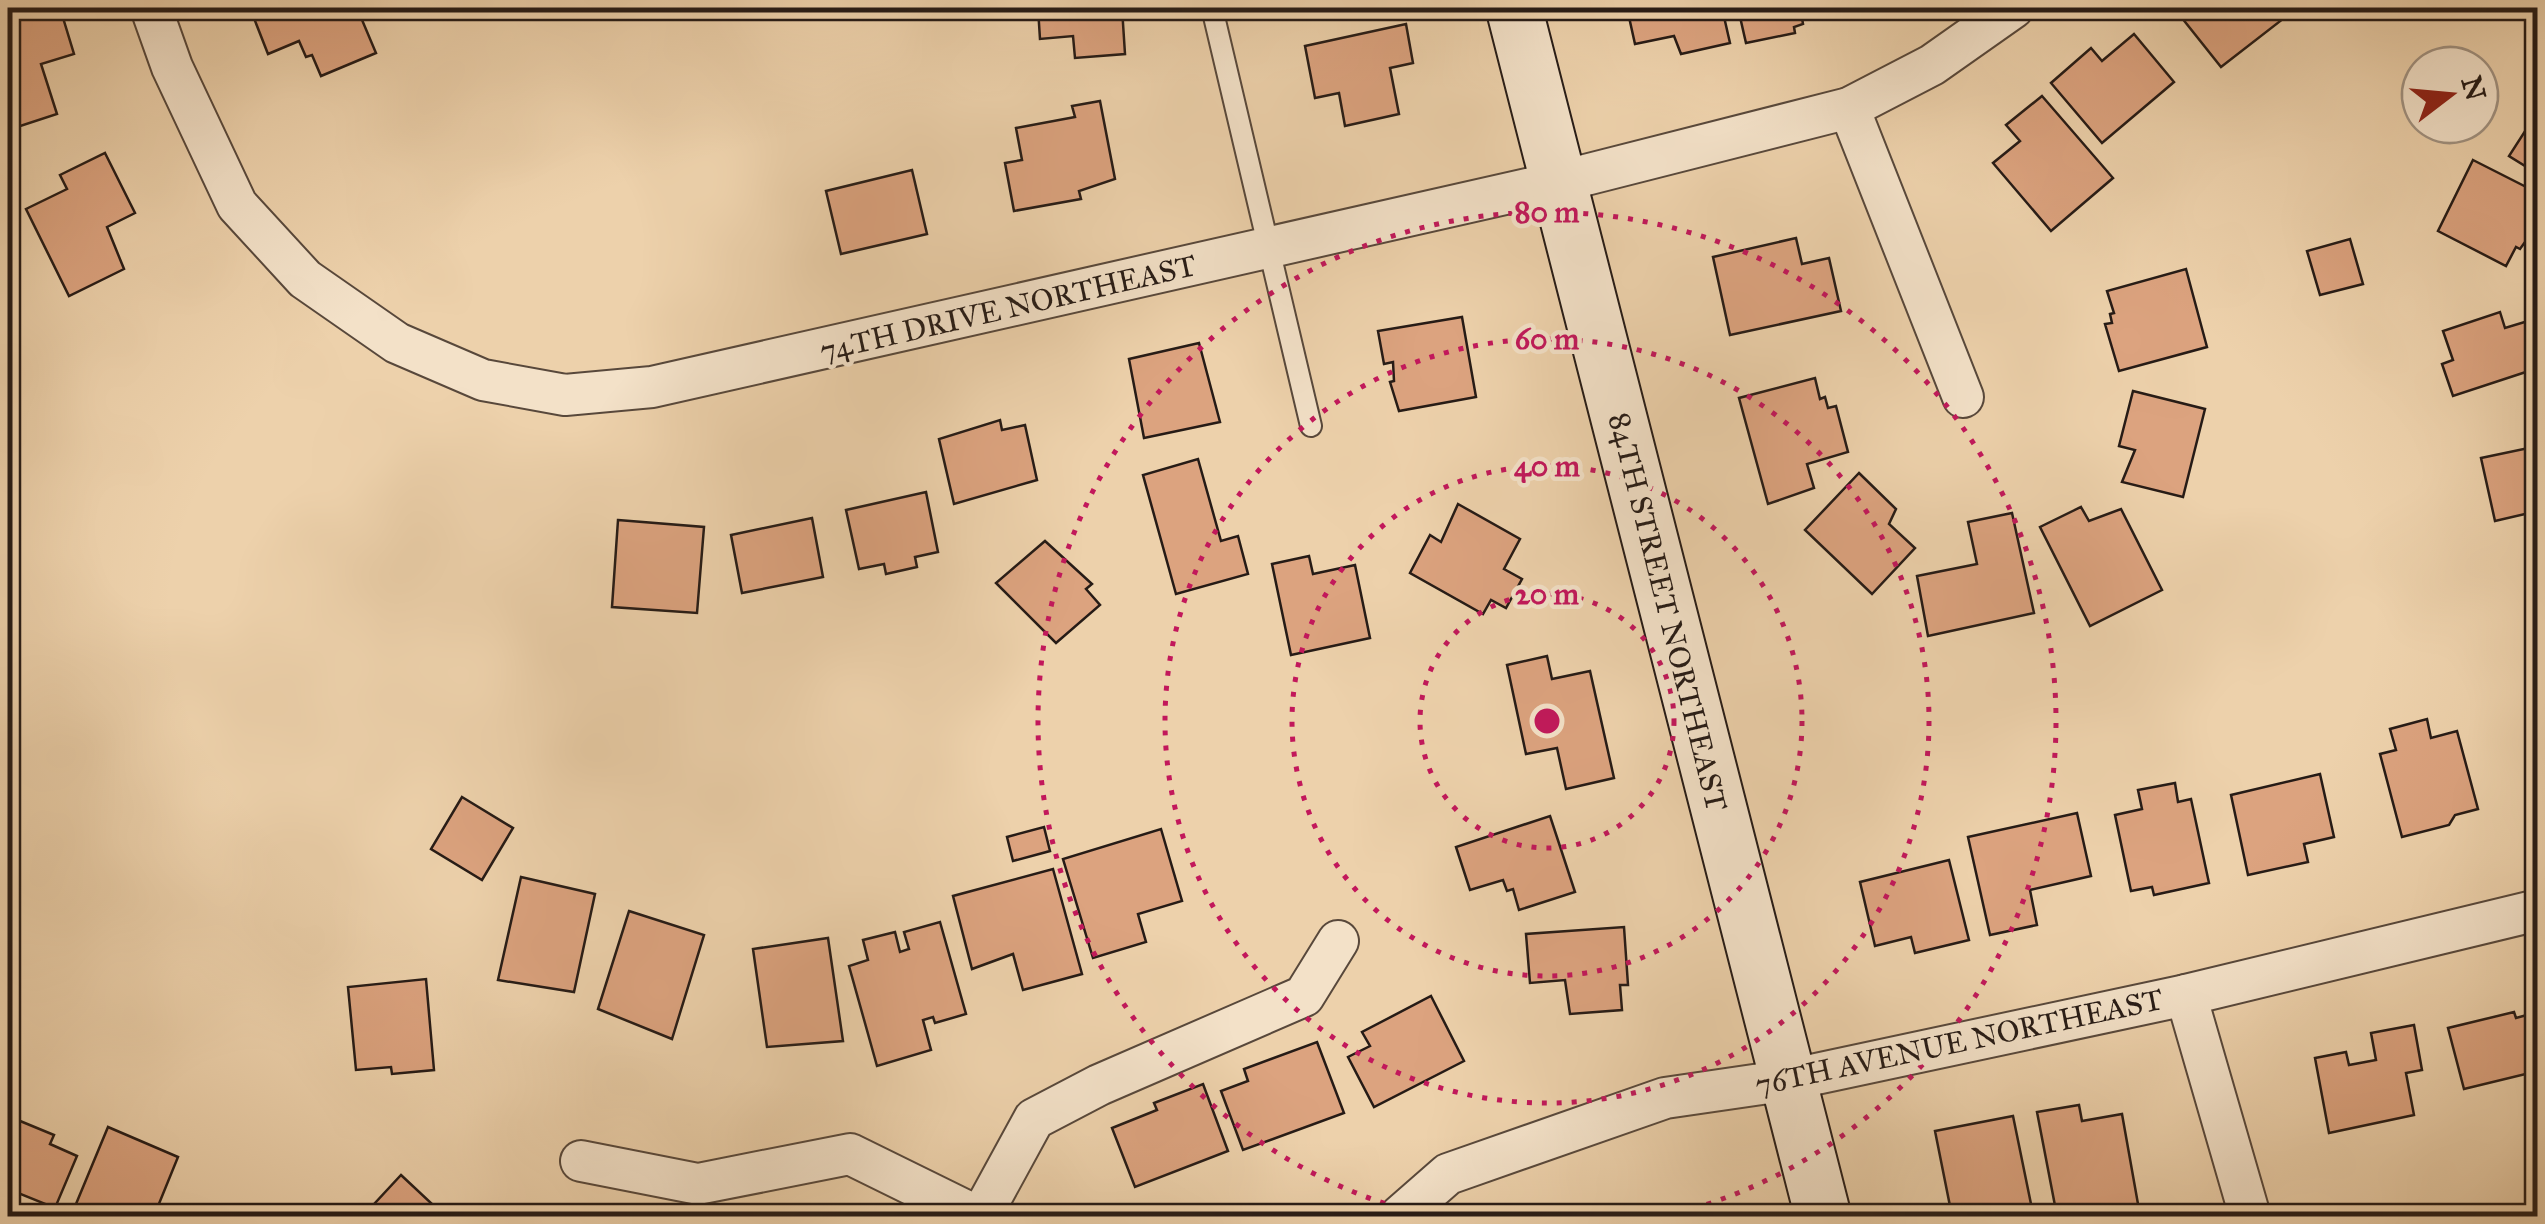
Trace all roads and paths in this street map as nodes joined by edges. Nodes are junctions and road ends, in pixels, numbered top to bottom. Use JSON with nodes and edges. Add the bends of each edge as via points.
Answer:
{"nodes":[{"id":1,"x":151,"y":8,"type":"edge"},
{"id":2,"x":1212,"y":8,"type":"edge"},
{"id":3,"x":1514,"y":8,"type":"edge"},
{"id":4,"x":2013,"y":8,"type":"edge"},
{"id":5,"x":1849,"y":108,"type":"junction"},
{"id":6,"x":1558,"y":182,"type":"junction"},
{"id":7,"x":1268,"y":250,"type":"junction"},
{"id":8,"x":1963,"y":397,"type":"dead end"},
{"id":9,"x":1312,"y":426,"type":"dead end"},
{"id":10,"x":2538,"y":910,"type":"edge"},
{"id":11,"x":1338,"y":941,"type":"dead end"},
{"id":12,"x":2186,"y":995,"type":"junction"},
{"id":13,"x":1788,"y":1080,"type":"junction"},
{"id":14,"x":581,"y":1160,"type":"dead end"},
{"id":15,"x":979,"y":1216,"type":"edge"},
{"id":16,"x":1400,"y":1216,"type":"edge"},
{"id":17,"x":1824,"y":1216,"type":"edge"},
{"id":18,"x":2250,"y":1216,"type":"edge"}],
"edges":[{"from":1,"to":7,"type":"street","name":"74TH DRIVE NORTHEAST","via":[[238,205],[305,279],[397,343],[484,380],[565,395],[652,388]]},
{"from":2,"to":7,"type":"lane"},
{"from":3,"to":6,"type":"street","name":"84TH STREET NORTHEAST"},
{"from":4,"to":5,"type":"street","name":"74TH DRIVE NORTHEAST","via":[[1932,65]]},
{"from":5,"to":6,"type":"street","name":"74TH DRIVE NORTHEAST"},
{"from":5,"to":8,"type":"street"},
{"from":6,"to":7,"type":"street","name":"74TH DRIVE NORTHEAST"},
{"from":6,"to":13,"type":"street","name":"84TH STREET NORTHEAST"},
{"from":7,"to":9,"type":"lane"},
{"from":10,"to":12,"type":"street","name":"76TH AVENUE NORTHEAST"},
{"from":11,"to":15,"type":"street","via":[[1304,996],[1034,1118]]},
{"from":12,"to":13,"type":"street","name":"76TH AVENUE NORTHEAST"},
{"from":12,"to":18,"type":"street"},
{"from":13,"to":16,"type":"street","name":"76TH AVENUE NORTHEAST","via":[[1664,1098],[1448,1174]]},
{"from":13,"to":17,"type":"street","name":"84TH STREET NORTHEAST"},
{"from":14,"to":15,"type":"street","via":[[698,1184],[850,1154]]}]}
